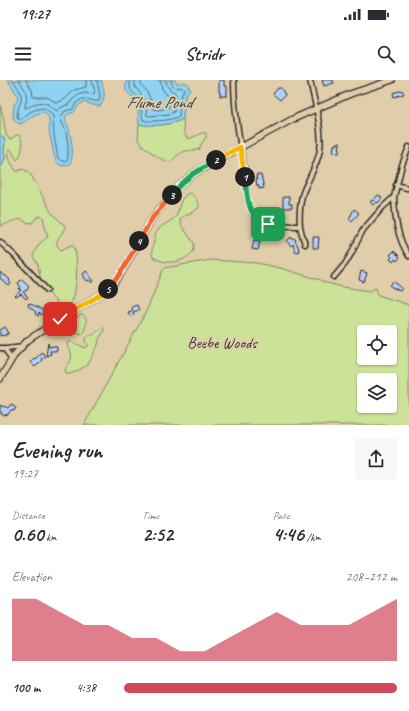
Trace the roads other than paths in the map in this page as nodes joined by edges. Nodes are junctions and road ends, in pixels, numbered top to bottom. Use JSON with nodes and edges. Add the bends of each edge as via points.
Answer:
{"nodes":[{"id":1,"x":234,"y":80,"type":"edge"},
{"id":2,"x":310,"y":80,"type":"edge"},
{"id":3,"x":392,"y":80,"type":"edge"},
{"id":4,"x":316,"y":109,"type":"junction"},
{"id":5,"x":240,"y":147,"type":"junction"},
{"id":6,"x":409,"y":147,"type":"edge"},
{"id":7,"x":396,"y":185,"type":"junction"},
{"id":8,"x":409,"y":188,"type":"edge"},
{"id":9,"x":394,"y":197,"type":"junction"},
{"id":10,"x":300,"y":226,"type":"junction"},
{"id":11,"x":0,"y":242,"type":"edge"},
{"id":12,"x":305,"y":244,"type":"dead end"},
{"id":13,"x":409,"y":256,"type":"edge"},
{"id":14,"x":334,"y":277,"type":"dead end"},
{"id":15,"x":47,"y":290,"type":"dead end"},
{"id":16,"x":23,"y":346,"type":"junction"},
{"id":17,"x":2,"y":348,"type":"edge"},
{"id":18,"x":11,"y":360,"type":"junction"},
{"id":19,"x":0,"y":379,"type":"edge"}],
"edges":[{"from":1,"to":5,"type":"street"},
{"from":2,"to":4,"type":"street"},
{"from":3,"to":4,"type":"main road"},
{"from":4,"to":5,"type":"main road"},
{"from":4,"to":10,"type":"street","via":[[321,141],[316,164],[302,198]]},
{"from":5,"to":10,"type":"street","via":[[247,199],[253,214],[261,222],[268,224]]},
{"from":5,"to":16,"type":"main road","via":[[200,169],[180,185],[153,217],[110,288],[40,332]]},
{"from":6,"to":7,"type":"street"},
{"from":7,"to":8,"type":"street"},
{"from":7,"to":9,"type":"street"},
{"from":9,"to":13,"type":"street","via":[[398,233]]},
{"from":9,"to":14,"type":"street","via":[[363,230],[345,264]]},
{"from":10,"to":12,"type":"street"},
{"from":11,"to":15,"type":"street"},
{"from":16,"to":17,"type":"street"},
{"from":16,"to":18,"type":"main road"},
{"from":17,"to":18,"type":"street"},
{"from":18,"to":19,"type":"main road"}]}
